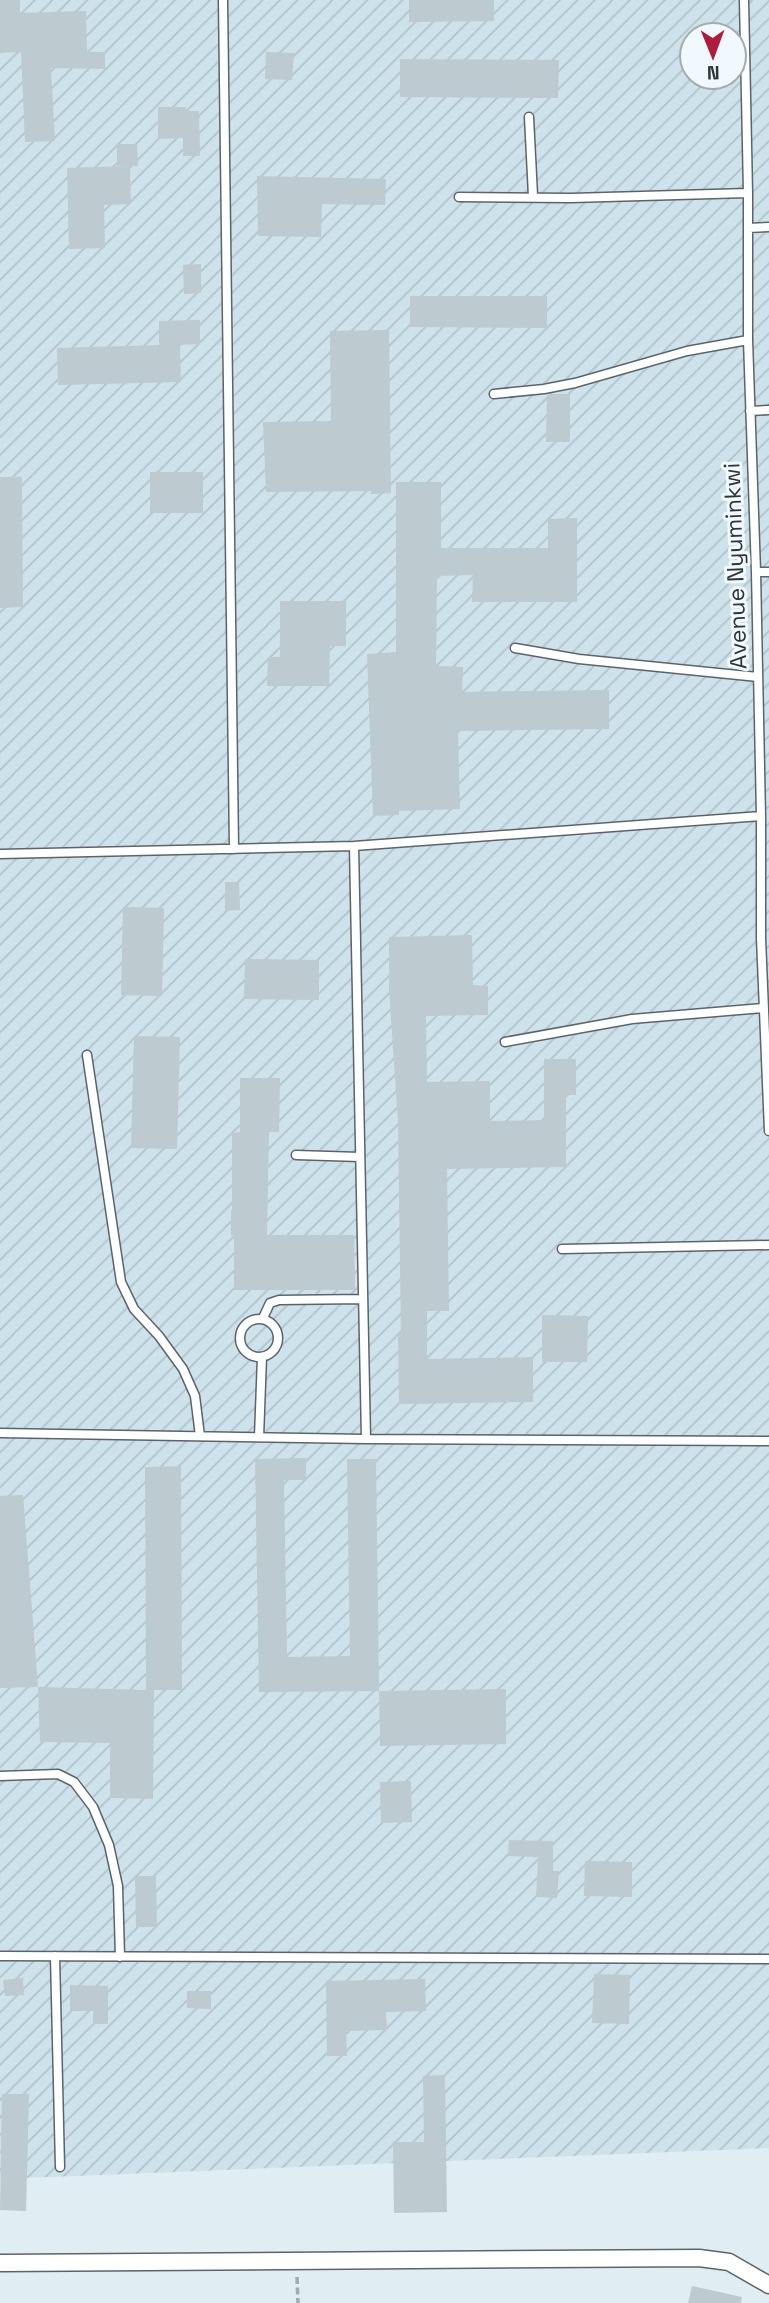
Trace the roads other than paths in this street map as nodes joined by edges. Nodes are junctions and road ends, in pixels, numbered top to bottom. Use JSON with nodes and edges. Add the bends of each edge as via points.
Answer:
{"nodes":[{"id":1,"x":223,"y":0,"type":"edge"},
{"id":2,"x":744,"y":0,"type":"edge"},
{"id":3,"x":529,"y":117,"type":"dead end"},
{"id":4,"x":748,"y":192,"type":"junction"},
{"id":5,"x":533,"y":196,"type":"junction"},
{"id":6,"x":459,"y":197,"type":"dead end"},
{"id":7,"x":769,"y":227,"type":"edge"},
{"id":8,"x":748,"y":228,"type":"junction"},
{"id":9,"x":748,"y":340,"type":"junction"},
{"id":10,"x":494,"y":394,"type":"dead end"},
{"id":11,"x":769,"y":410,"type":"edge"},
{"id":12,"x":750,"y":411,"type":"junction"},
{"id":13,"x":756,"y":572,"type":"junction"},
{"id":14,"x":769,"y":572,"type":"edge"},
{"id":15,"x":515,"y":648,"type":"dead end"},
{"id":16,"x":758,"y":677,"type":"junction"},
{"id":17,"x":761,"y":817,"type":"junction"},
{"id":18,"x":354,"y":846,"type":"junction"},
{"id":19,"x":234,"y":849,"type":"junction"},
{"id":20,"x":0,"y":854,"type":"edge"},
{"id":21,"x":763,"y":1008,"type":"junction"},
{"id":22,"x":505,"y":1042,"type":"dead end"},
{"id":23,"x":87,"y":1055,"type":"dead end"},
{"id":24,"x":769,"y":1131,"type":"edge"},
{"id":25,"x":296,"y":1155,"type":"dead end"},
{"id":26,"x":360,"y":1157,"type":"junction"},
{"id":27,"x":769,"y":1245,"type":"edge"},
{"id":28,"x":562,"y":1249,"type":"dead end"},
{"id":29,"x":363,"y":1299,"type":"junction"},
{"id":30,"x":263,"y":1318,"type":"junction"},
{"id":31,"x":262,"y":1357,"type":"junction"},
{"id":32,"x":0,"y":1433,"type":"edge"},
{"id":33,"x":200,"y":1436,"type":"junction"},
{"id":34,"x":259,"y":1437,"type":"junction"},
{"id":35,"x":366,"y":1439,"type":"junction"},
{"id":36,"x":769,"y":1441,"type":"edge"},
{"id":37,"x":0,"y":1776,"type":"edge"},
{"id":38,"x":0,"y":1956,"type":"edge"},
{"id":39,"x":55,"y":1956,"type":"junction"},
{"id":40,"x":120,"y":1957,"type":"junction"},
{"id":41,"x":769,"y":1959,"type":"edge"},
{"id":42,"x":60,"y":2167,"type":"dead end"},
{"id":43,"x":0,"y":2263,"type":"edge"},
{"id":44,"x":769,"y":2285,"type":"edge"}],
"edges":[{"from":1,"to":19,"type":"lane"},
{"from":2,"to":4,"type":"lane","name":"Avenue Nyuminkwi"},
{"from":3,"to":5,"type":"lane"},
{"from":4,"to":5,"type":"lane"},
{"from":4,"to":8,"type":"lane","name":"Avenue Nyuminkwi"},
{"from":5,"to":6,"type":"lane"},
{"from":7,"to":8,"type":"lane"},
{"from":8,"to":9,"type":"lane","name":"Avenue Nyuminkwi"},
{"from":9,"to":10,"type":"lane","via":[[687,351],[575,383]]},
{"from":9,"to":12,"type":"lane","name":"Avenue Nyuminkwi"},
{"from":11,"to":12,"type":"lane"},
{"from":12,"to":13,"type":"lane","name":"Avenue Nyuminkwi"},
{"from":13,"to":14,"type":"lane"},
{"from":13,"to":16,"type":"lane","name":"Avenue Nyuminkwi"},
{"from":15,"to":16,"type":"lane"},
{"from":16,"to":17,"type":"lane","name":"Avenue Nyuminkwi"},
{"from":17,"to":18,"type":"lane"},
{"from":17,"to":21,"type":"lane","name":"Avenue Nyuminkwi"},
{"from":18,"to":19,"type":"lane"},
{"from":18,"to":26,"type":"lane"},
{"from":19,"to":20,"type":"lane"},
{"from":21,"to":22,"type":"lane","via":[[632,1019]]},
{"from":21,"to":24,"type":"lane","name":"Avenue Nyuminkwi"},
{"from":23,"to":33,"type":"lane","via":[[121,1282],[134,1309],[183,1369],[195,1396]]},
{"from":25,"to":26,"type":"lane"},
{"from":26,"to":29,"type":"lane"},
{"from":27,"to":28,"type":"lane"},
{"from":29,"to":30,"type":"lane","via":[[279,1300],[270,1303]]},
{"from":29,"to":35,"type":"lane"},
{"from":30,"to":31,"type":"lane","via":[[273,1323],[278,1344]]},
{"from":30,"to":31,"type":"lane","via":[[243,1326],[240,1337],[242,1348],[251,1356]]},
{"from":31,"to":34,"type":"lane"},
{"from":32,"to":33,"type":"lane"},
{"from":33,"to":34,"type":"lane"},
{"from":34,"to":35,"type":"lane"},
{"from":35,"to":36,"type":"lane"},
{"from":37,"to":40,"type":"lane","via":[[58,1774],[74,1782],[93,1807],[109,1845],[118,1886]]},
{"from":38,"to":39,"type":"lane"},
{"from":39,"to":40,"type":"lane"},
{"from":39,"to":42,"type":"lane"},
{"from":40,"to":41,"type":"lane"},
{"from":43,"to":44,"type":"street","via":[[699,2258],[729,2262]]}]}
